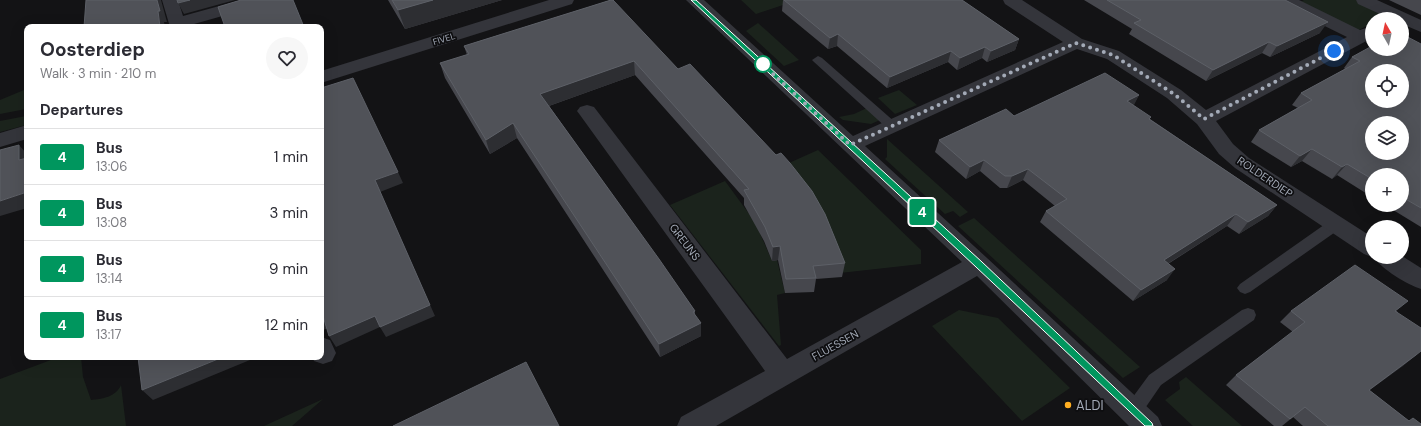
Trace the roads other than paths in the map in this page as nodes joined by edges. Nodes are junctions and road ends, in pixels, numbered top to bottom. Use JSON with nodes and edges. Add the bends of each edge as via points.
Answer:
{"nodes":[{"id":1,"x":170,"y":0,"type":"edge"},
{"id":2,"x":259,"y":0,"type":"edge"},
{"id":3,"x":566,"y":0,"type":"edge"},
{"id":4,"x":694,"y":0,"type":"edge"},
{"id":5,"x":1011,"y":0,"type":"edge"},
{"id":6,"x":1286,"y":0,"type":"edge"},
{"id":7,"x":1364,"y":0,"type":"edge"},
{"id":8,"x":178,"y":24,"type":"edge"},
{"id":9,"x":181,"y":24,"type":"edge"},
{"id":10,"x":1421,"y":27,"type":"edge"},
{"id":11,"x":1365,"y":34,"type":"edge"},
{"id":12,"x":1365,"y":35,"type":"edge"},
{"id":13,"x":1076,"y":43,"type":"junction"},
{"id":14,"x":818,"y":60,"type":"dead end"},
{"id":15,"x":324,"y":76,"type":"edge"},
{"id":16,"x":587,"y":111,"type":"dead end"},
{"id":17,"x":1204,"y":119,"type":"junction"},
{"id":18,"x":892,"y":126,"type":"junction"},
{"id":19,"x":24,"y":133,"type":"edge"},
{"id":20,"x":0,"y":140,"type":"edge"},
{"id":21,"x":850,"y":145,"type":"junction"},
{"id":22,"x":1336,"y":224,"type":"junction"},
{"id":23,"x":1365,"y":243,"type":"edge"},
{"id":24,"x":979,"y":264,"type":"junction"},
{"id":25,"x":1397,"y":264,"type":"edge"},
{"id":26,"x":1421,"y":280,"type":"edge"},
{"id":27,"x":1245,"y":288,"type":"dead end"},
{"id":28,"x":1248,"y":315,"type":"dead end"},
{"id":29,"x":783,"y":374,"type":"junction"},
{"id":30,"x":1133,"y":411,"type":"junction"},
{"id":31,"x":691,"y":426,"type":"edge"},
{"id":32,"x":1148,"y":426,"type":"edge"}],
"edges":[{"from":1,"to":8,"type":"street"},
{"from":2,"to":9,"type":"street"},
{"from":3,"to":15,"type":"street","name":"FIVEL"},
{"from":4,"to":21,"type":"street"},
{"from":5,"to":13,"type":"street","name":"ROLDERDIEP"},
{"from":6,"to":11,"type":"street"},
{"from":7,"to":10,"type":"street"},
{"from":12,"to":17,"type":"street"},
{"from":13,"to":17,"type":"street","name":"ROLDERDIEP","via":[[1113,55],[1174,94]]},
{"from":13,"to":18,"type":"street"},
{"from":14,"to":18,"type":"lane"},
{"from":16,"to":29,"type":"street","name":"GREUNS"},
{"from":17,"to":22,"type":"street","name":"ROLDERDIEP","via":[[1226,149],[1242,163]]},
{"from":18,"to":21,"type":"street"},
{"from":19,"to":20,"type":"street"},
{"from":21,"to":24,"type":"street"},
{"from":22,"to":23,"type":"street","name":"ROLDERDIEP"},
{"from":22,"to":27,"type":"lane"},
{"from":24,"to":29,"type":"street","name":"FLUESSEN"},
{"from":24,"to":30,"type":"street"},
{"from":25,"to":26,"type":"street"},
{"from":28,"to":30,"type":"lane","via":[[1155,380]]},
{"from":29,"to":31,"type":"street","name":"FLUESSEN"},
{"from":30,"to":32,"type":"street"}]}
